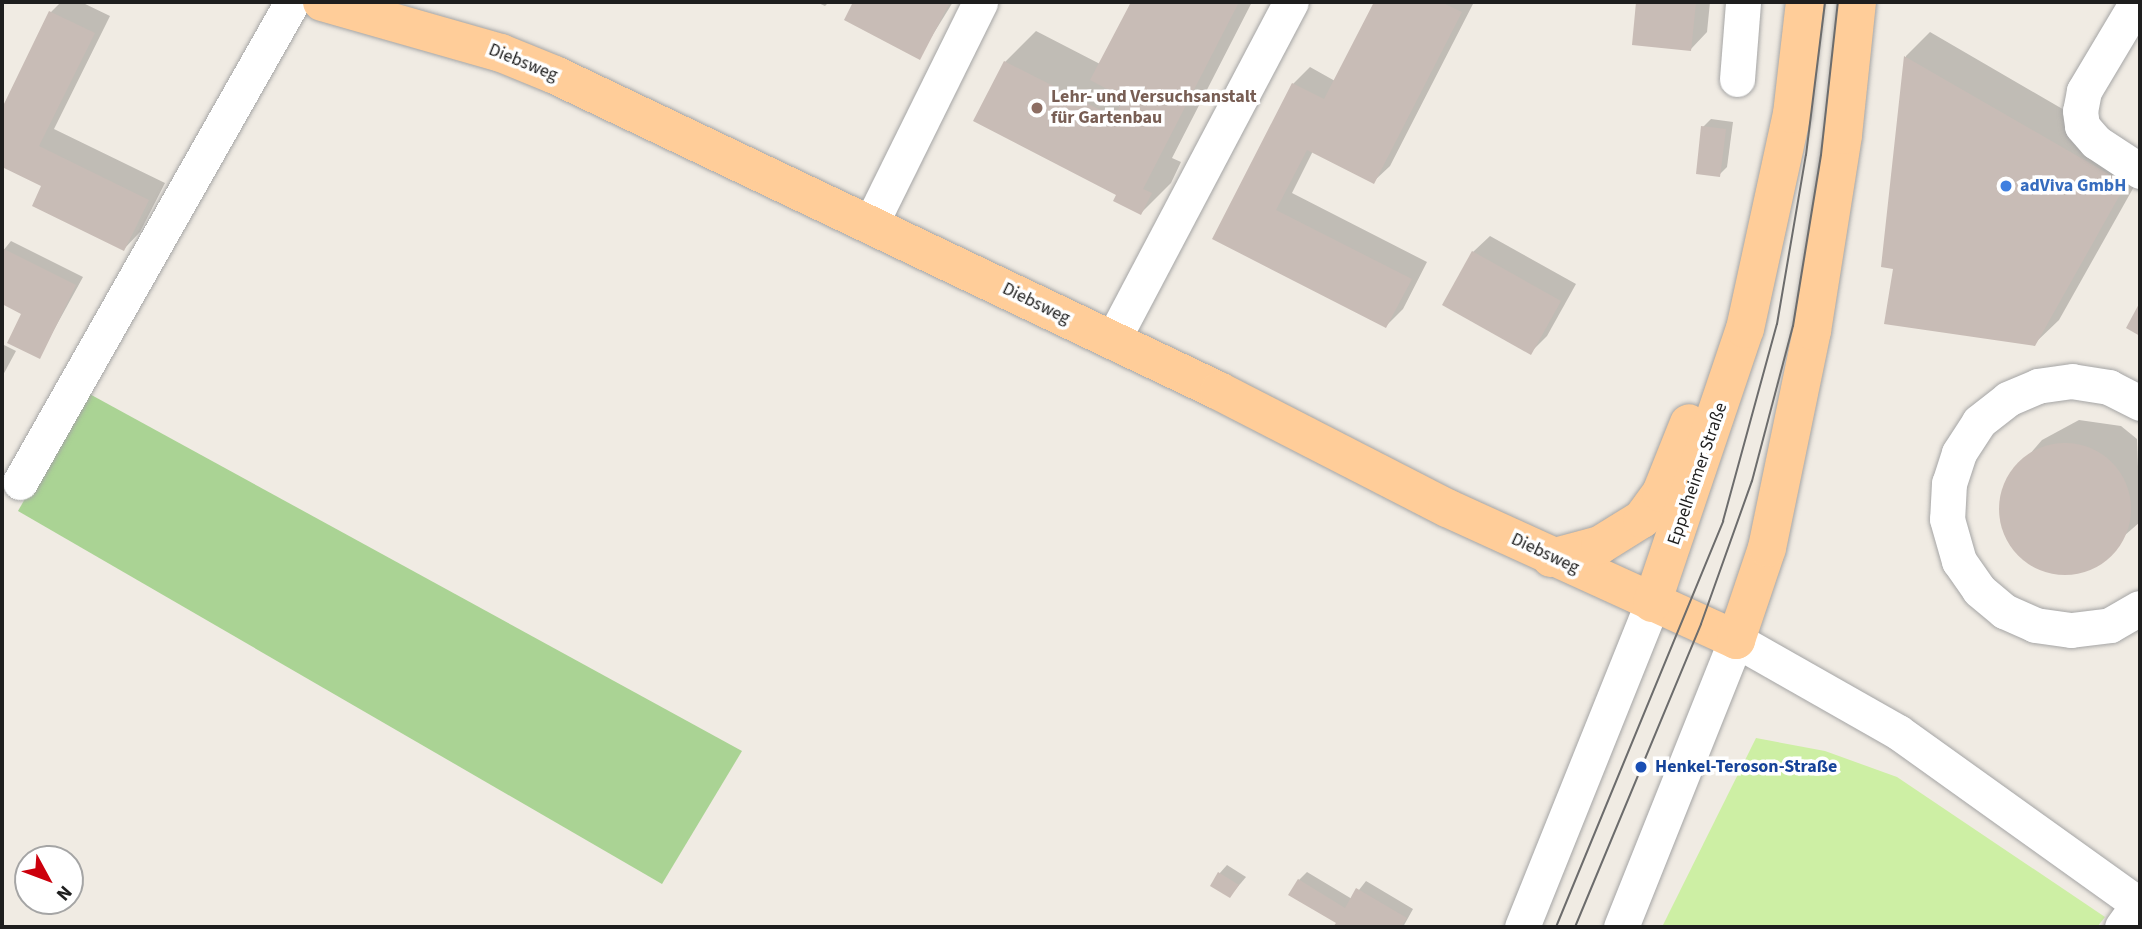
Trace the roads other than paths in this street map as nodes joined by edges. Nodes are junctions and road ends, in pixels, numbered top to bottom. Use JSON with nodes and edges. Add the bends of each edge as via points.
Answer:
{"nodes":[{"id":1,"x":292,"y":2,"type":"edge"},
{"id":2,"x":321,"y":2,"type":"edge"},
{"id":3,"x":980,"y":2,"type":"edge"},
{"id":4,"x":1291,"y":2,"type":"edge"},
{"id":5,"x":1743,"y":2,"type":"edge"},
{"id":6,"x":1805,"y":2,"type":"edge"},
{"id":7,"x":1857,"y":2,"type":"edge"},
{"id":8,"x":2137,"y":2,"type":"edge"},
{"id":9,"x":1737,"y":79,"type":"dead end"},
{"id":10,"x":2140,"y":171,"type":"edge"},
{"id":11,"x":871,"y":223,"type":"junction"},
{"id":12,"x":1766,"y":241,"type":"junction"},
{"id":13,"x":1112,"y":341,"type":"junction"},
{"id":14,"x":2140,"y":403,"type":"edge"},
{"id":15,"x":20,"y":482,"type":"dead end"},
{"id":16,"x":1551,"y":558,"type":"junction"},
{"id":17,"x":1652,"y":603,"type":"junction"},
{"id":18,"x":2140,"y":608,"type":"edge"},
{"id":19,"x":1736,"y":640,"type":"junction"},
{"id":20,"x":2134,"y":912,"type":"edge"},
{"id":21,"x":1522,"y":927,"type":"edge"},
{"id":22,"x":1621,"y":927,"type":"edge"}],
"edges":[{"from":1,"to":15,"type":"street"},
{"from":2,"to":11,"type":"main road","name":"Diebsweg","via":[[501,53]]},
{"from":3,"to":11,"type":"street"},
{"from":4,"to":13,"type":"street"},
{"from":5,"to":9,"type":"street"},
{"from":6,"to":12,"type":"main road","name":"Eppelheimer Straße","via":[[1792,114]]},
{"from":7,"to":19,"type":"main road","via":[[1843,135],[1812,331],[1768,548]]},
{"from":8,"to":10,"type":"street","via":[[2084,91],[2080,111],[2082,126],[2096,142]]},
{"from":11,"to":13,"type":"main road","name":"Diebsweg"},
{"from":12,"to":16,"type":"main road","via":[[1713,356],[1673,468],[1653,506],[1634,526],[1600,545]]},
{"from":12,"to":17,"type":"main road","name":"Eppelheimer Straße","via":[[1722,406]]},
{"from":13,"to":16,"type":"main road","name":"Diebsweg"},
{"from":14,"to":18,"type":"street","via":[[2109,387],[2072,381],[2038,386],[2008,399],[1979,422],[1959,453],[1949,483],[1947,519],[1959,561],[1979,590],[2004,611],[2035,625],[2071,631],[2110,625]]},
{"from":16,"to":17,"type":"main road","name":"Diebsweg"},
{"from":17,"to":19,"type":"main road","name":"Diebsweg"},
{"from":17,"to":21,"type":"street","name":"Eppelheimer Straße"},
{"from":19,"to":20,"type":"street","via":[[1898,732]]},
{"from":19,"to":22,"type":"street"}]}
